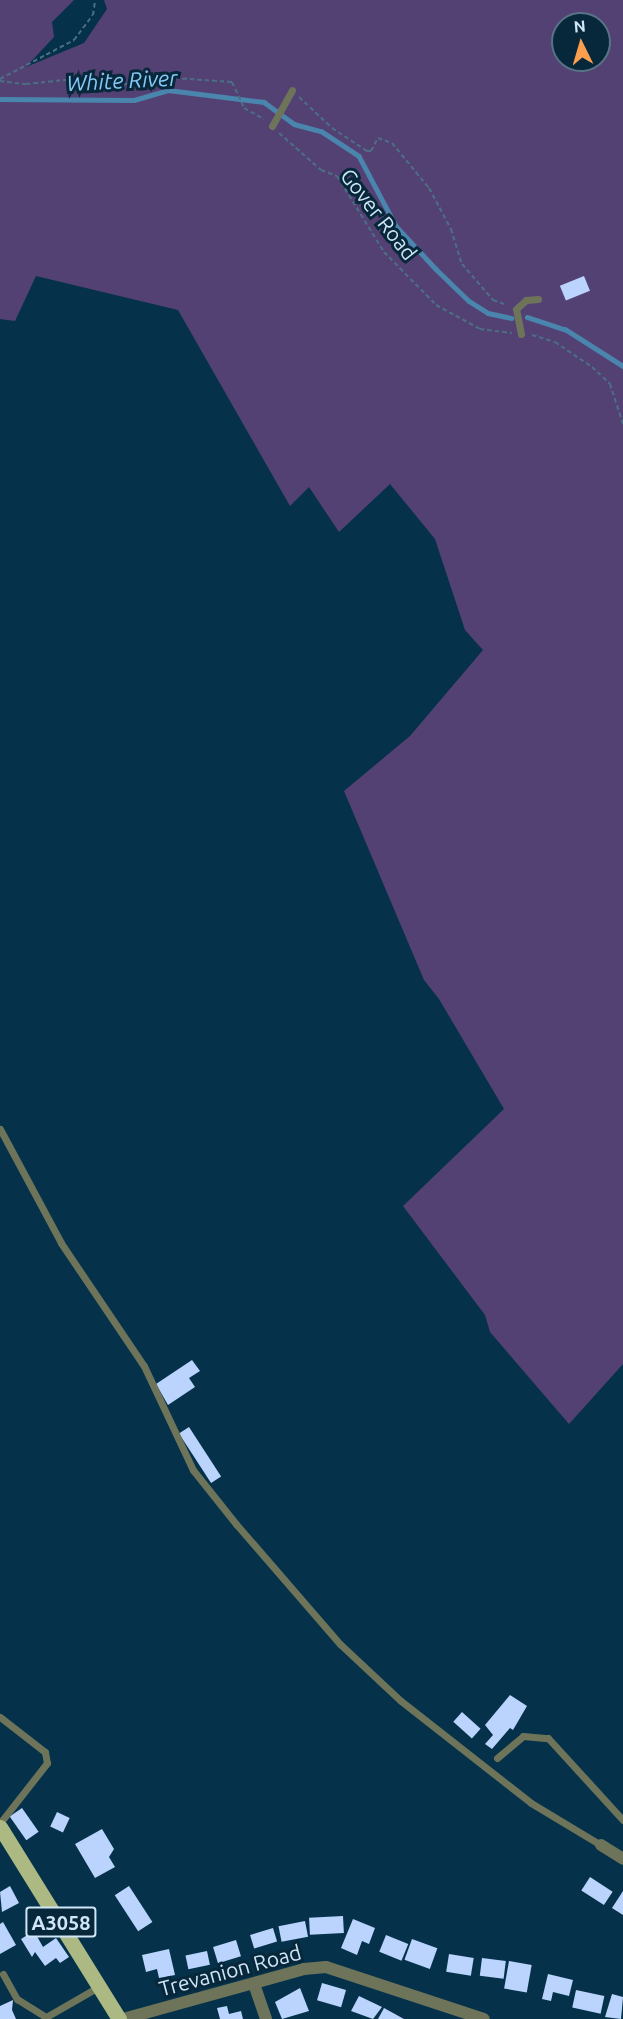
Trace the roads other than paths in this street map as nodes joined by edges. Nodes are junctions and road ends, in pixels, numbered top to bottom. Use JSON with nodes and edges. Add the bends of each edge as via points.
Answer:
{"nodes":[{"id":1,"x":292,"y":90,"type":"road end"},
{"id":2,"x":274,"y":123,"type":"road end"},
{"id":3,"x":538,"y":299,"type":"dead end"},
{"id":4,"x":521,"y":334,"type":"road end"},
{"id":5,"x":0,"y":1129,"type":"edge"},
{"id":6,"x":0,"y":1717,"type":"edge"},
{"id":7,"x":497,"y":1758,"type":"dead end"},
{"id":8,"x":623,"y":1820,"type":"edge"},
{"id":9,"x":0,"y":1825,"type":"edge"},
{"id":10,"x":601,"y":1845,"type":"joint"},
{"id":11,"x":623,"y":1859,"type":"edge"},
{"id":12,"x":3,"y":1974,"type":"dead end"},
{"id":13,"x":254,"y":1984,"type":"junction"},
{"id":14,"x":100,"y":1986,"type":"junction"},
{"id":15,"x":121,"y":2019,"type":"edge"},
{"id":16,"x":266,"y":2019,"type":"edge"},
{"id":17,"x":484,"y":2019,"type":"edge"}],
"edges":[{"from":1,"to":2,"type":"lane"},
{"from":3,"to":4,"type":"lane","via":[[526,300],[516,310]]},
{"from":5,"to":10,"type":"lane","via":[[62,1243],[144,1366],[193,1470],[243,1533],[340,1644],[401,1701],[531,1803]]},
{"from":6,"to":9,"type":"lane","via":[[45,1752],[47,1763]]},
{"from":7,"to":8,"type":"lane","via":[[523,1736],[548,1738]]},
{"from":9,"to":14,"type":"main road","number":"A3058"},
{"from":10,"to":11,"type":"street"},
{"from":12,"to":14,"type":"lane","via":[[17,1999],[46,2017]]},
{"from":13,"to":15,"type":"street","name":"Trevanion Road"},
{"from":13,"to":16,"type":"street"},
{"from":13,"to":17,"type":"street","name":"Trevanion Road","via":[[326,1967]]},
{"from":14,"to":15,"type":"main road","number":"A3058"}]}
